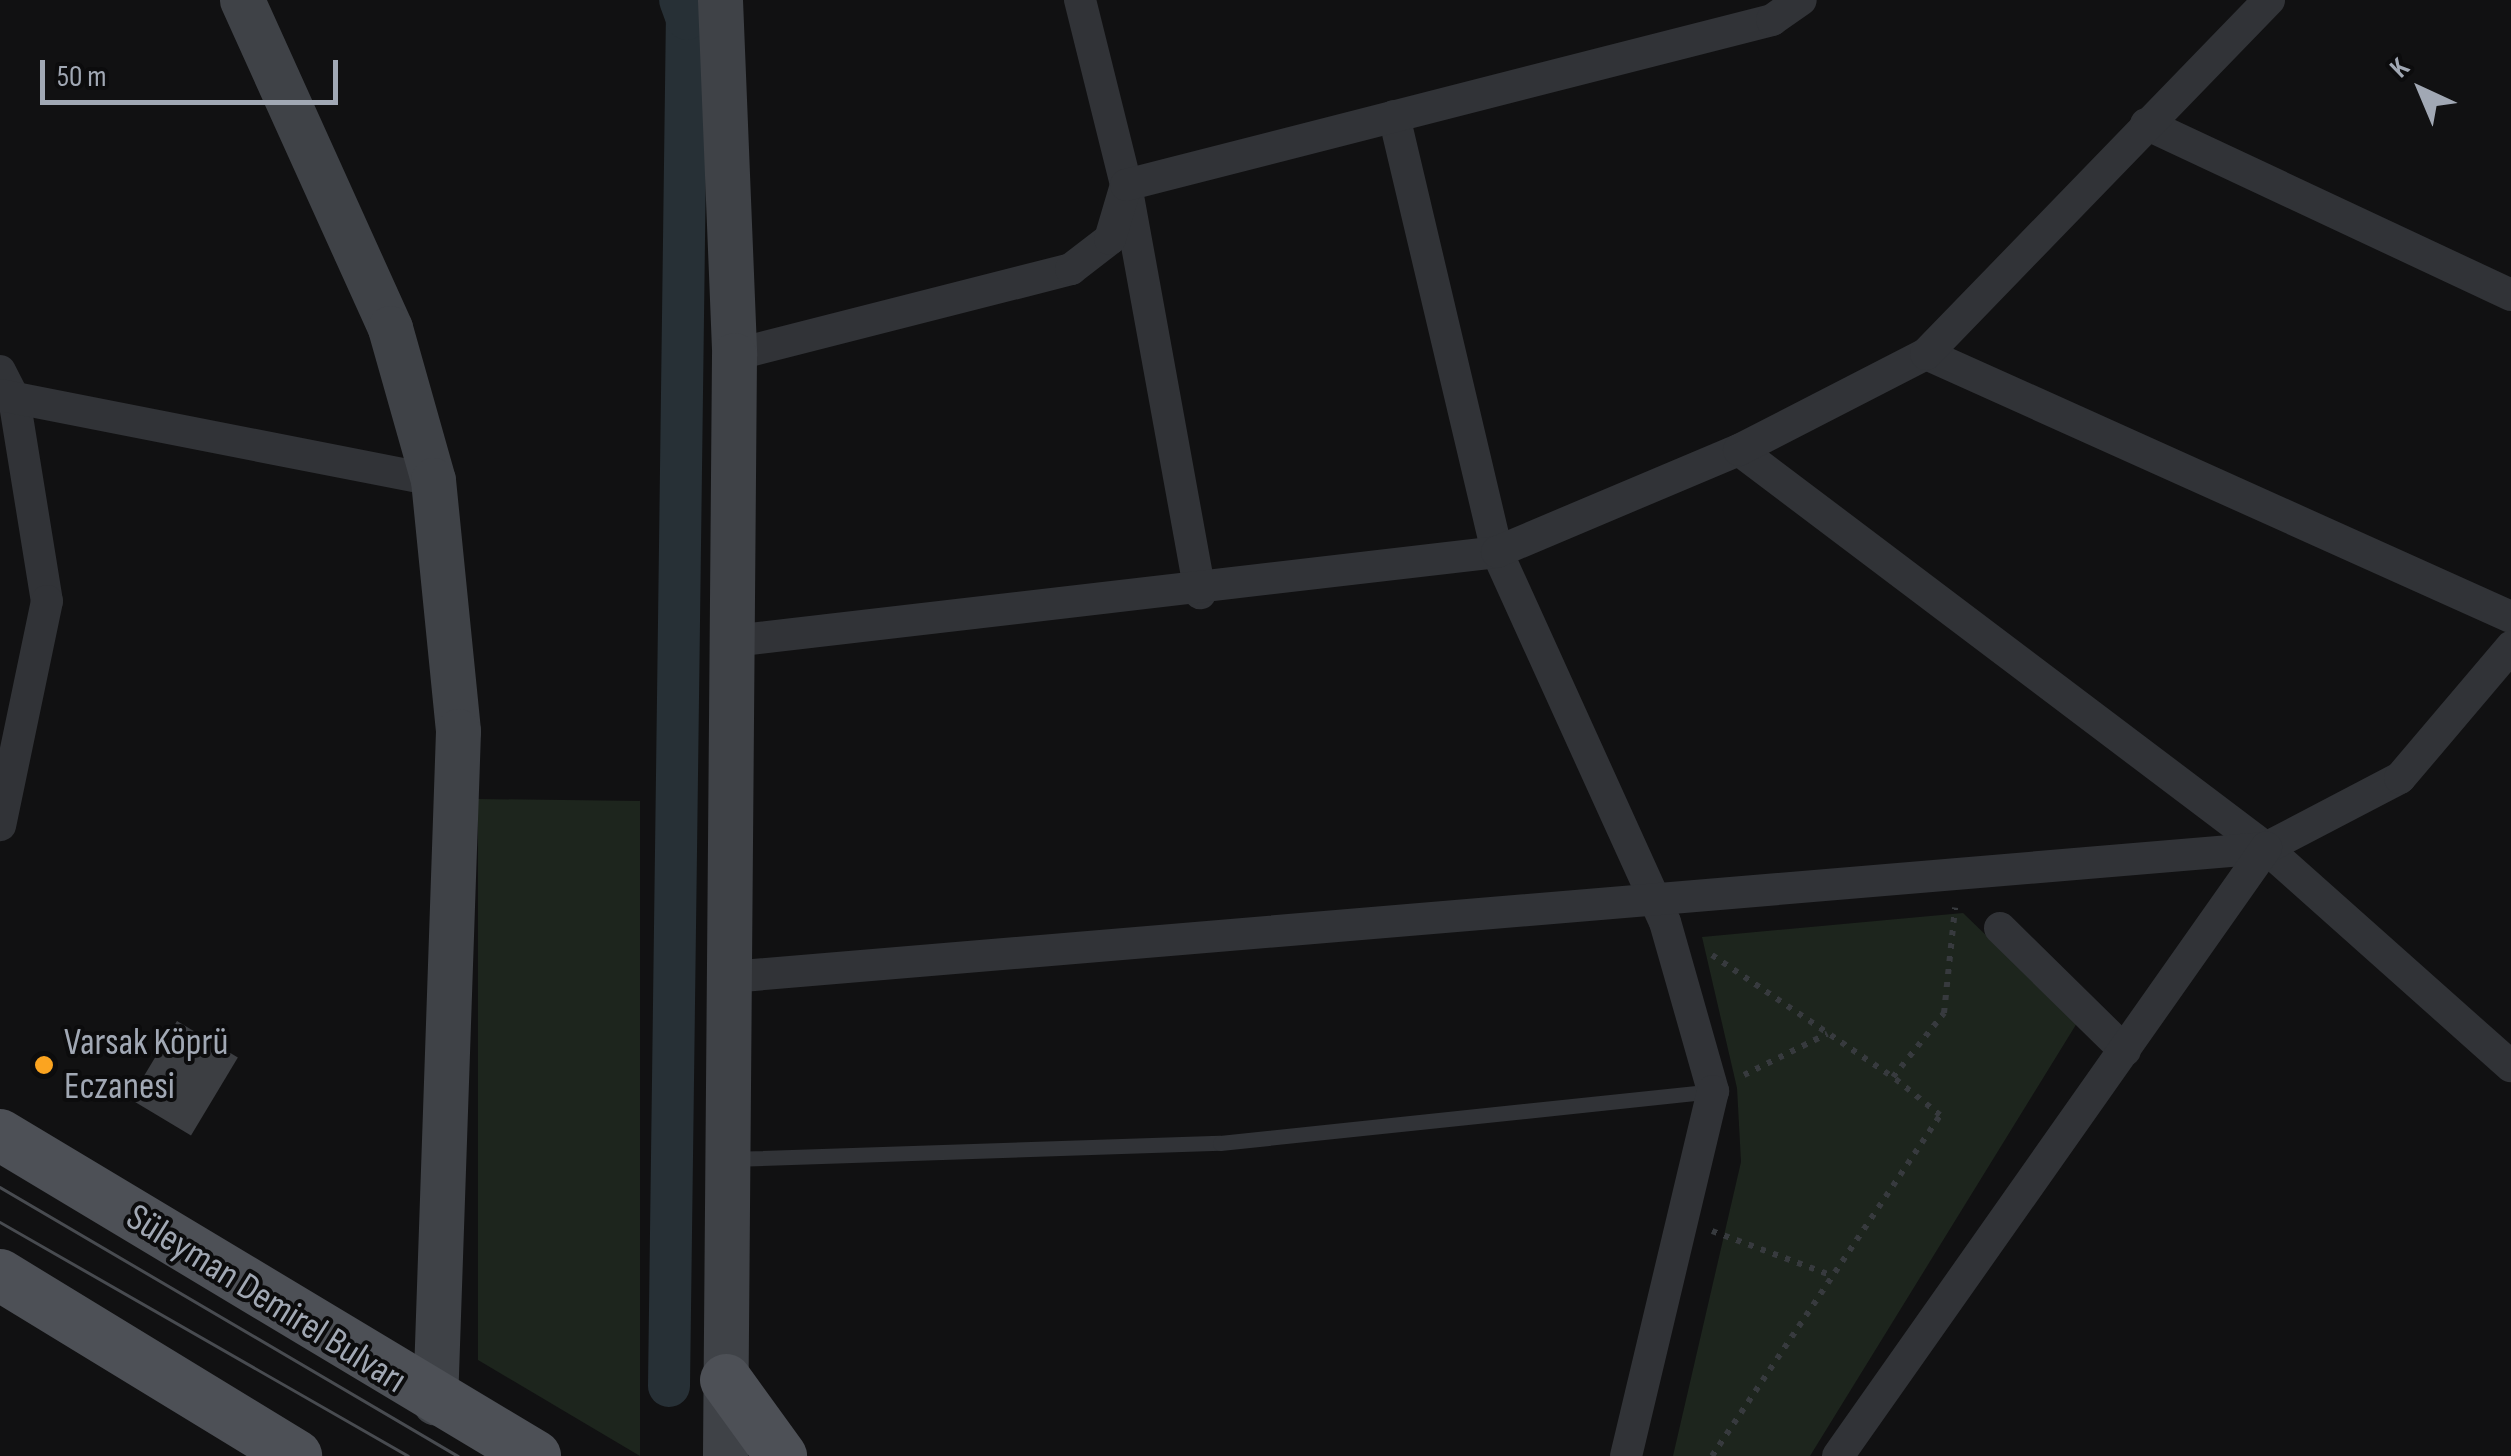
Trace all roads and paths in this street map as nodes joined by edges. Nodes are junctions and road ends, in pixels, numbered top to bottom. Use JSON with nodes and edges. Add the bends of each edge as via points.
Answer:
{"nodes":[{"id":1,"x":242,"y":0,"type":"edge"},
{"id":2,"x":720,"y":0,"type":"edge"},
{"id":3,"x":1080,"y":0,"type":"edge"},
{"id":4,"x":1801,"y":0,"type":"edge"},
{"id":5,"x":2268,"y":0,"type":"edge"},
{"id":6,"x":1394,"y":116,"type":"junction"},
{"id":7,"x":2146,"y":124,"type":"junction"},
{"id":8,"x":1126,"y":185,"type":"junction"},
{"id":9,"x":2511,"y":296,"type":"edge"},
{"id":10,"x":734,"y":354,"type":"junction"},
{"id":11,"x":1926,"y":354,"type":"junction"},
{"id":12,"x":5,"y":388,"type":"edge"},
{"id":13,"x":1739,"y":450,"type":"junction"},
{"id":14,"x":433,"y":480,"type":"junction"},
{"id":15,"x":1498,"y":552,"type":"junction"},
{"id":16,"x":1200,"y":593,"type":"junction"},
{"id":17,"x":2511,"y":617,"type":"edge"},
{"id":18,"x":733,"y":642,"type":"junction"},
{"id":19,"x":2511,"y":647,"type":"edge"},
{"id":20,"x":0,"y":825,"type":"edge"},
{"id":21,"x":2266,"y":848,"type":"junction"},
{"id":22,"x":1958,"y":877,"type":"junction"},
{"id":23,"x":1661,"y":914,"type":"junction"},
{"id":24,"x":2000,"y":928,"type":"dead end"},
{"id":25,"x":730,"y":977,"type":"junction"},
{"id":26,"x":1828,"y":1034,"type":"junction"},
{"id":27,"x":2125,"y":1051,"type":"junction"},
{"id":28,"x":2511,"y":1066,"type":"edge"},
{"id":29,"x":1893,"y":1077,"type":"junction"},
{"id":30,"x":1712,"y":1091,"type":"junction"},
{"id":31,"x":0,"y":1135,"type":"edge"},
{"id":32,"x":728,"y":1160,"type":"junction"},
{"id":33,"x":1682,"y":1220,"type":"junction"},
{"id":34,"x":0,"y":1275,"type":"edge"},
{"id":35,"x":1833,"y":1276,"type":"junction"},
{"id":36,"x":726,"y":1380,"type":"junction"},
{"id":37,"x":435,"y":1403,"type":"junction"},
{"id":38,"x":296,"y":1456,"type":"edge"},
{"id":39,"x":535,"y":1456,"type":"edge"},
{"id":40,"x":725,"y":1456,"type":"edge"},
{"id":41,"x":781,"y":1456,"type":"edge"},
{"id":42,"x":1626,"y":1456,"type":"edge"},
{"id":43,"x":1712,"y":1456,"type":"edge"},
{"id":44,"x":1838,"y":1456,"type":"edge"}],
"edges":[{"from":1,"to":14,"type":"street","via":[[390,328]]},
{"from":2,"to":10,"type":"street"},
{"from":3,"to":8,"type":"street"},
{"from":4,"to":6,"type":"street","via":[[1772,20]]},
{"from":5,"to":7,"type":"street"},
{"from":6,"to":8,"type":"street"},
{"from":6,"to":15,"type":"street"},
{"from":7,"to":9,"type":"street"},
{"from":7,"to":11,"type":"street"},
{"from":8,"to":10,"type":"street","via":[[1110,238],[1071,269]]},
{"from":8,"to":16,"type":"street"},
{"from":10,"to":18,"type":"street"},
{"from":11,"to":13,"type":"street"},
{"from":11,"to":17,"type":"street"},
{"from":12,"to":14,"type":"street"},
{"from":12,"to":20,"type":"street","via":[[48,601]]},
{"from":13,"to":15,"type":"street"},
{"from":13,"to":21,"type":"street"},
{"from":14,"to":37,"type":"street","via":[[458,732]]},
{"from":15,"to":16,"type":"street"},
{"from":15,"to":23,"type":"street"},
{"from":16,"to":18,"type":"street"},
{"from":18,"to":25,"type":"street"},
{"from":19,"to":21,"type":"street","via":[[2400,778]]},
{"from":21,"to":22,"type":"street"},
{"from":21,"to":27,"type":"street"},
{"from":21,"to":28,"type":"street"},
{"from":22,"to":23,"type":"street"},
{"from":22,"to":29,"type":"path","via":[[1944,1013]]},
{"from":23,"to":25,"type":"street"},
{"from":23,"to":26,"type":"path"},
{"from":23,"to":30,"type":"street"},
{"from":24,"to":27,"type":"street"},
{"from":25,"to":32,"type":"street"},
{"from":26,"to":29,"type":"path"},
{"from":26,"to":30,"type":"path"},
{"from":27,"to":44,"type":"street"},
{"from":29,"to":35,"type":"path","via":[[1940,1115]]},
{"from":30,"to":32,"type":"lane","via":[[1220,1143]]},
{"from":30,"to":33,"type":"street"},
{"from":31,"to":37,"type":"main road","name":"Süleyman Demirel Bulvarı"},
{"from":32,"to":36,"type":"street"},
{"from":33,"to":35,"type":"path"},
{"from":33,"to":42,"type":"street"},
{"from":34,"to":38,"type":"main road"},
{"from":35,"to":43,"type":"path"},
{"from":36,"to":40,"type":"street"},
{"from":36,"to":41,"type":"main road"},
{"from":37,"to":39,"type":"main road","name":"Süleyman Demirel Bulvarı"}]}
